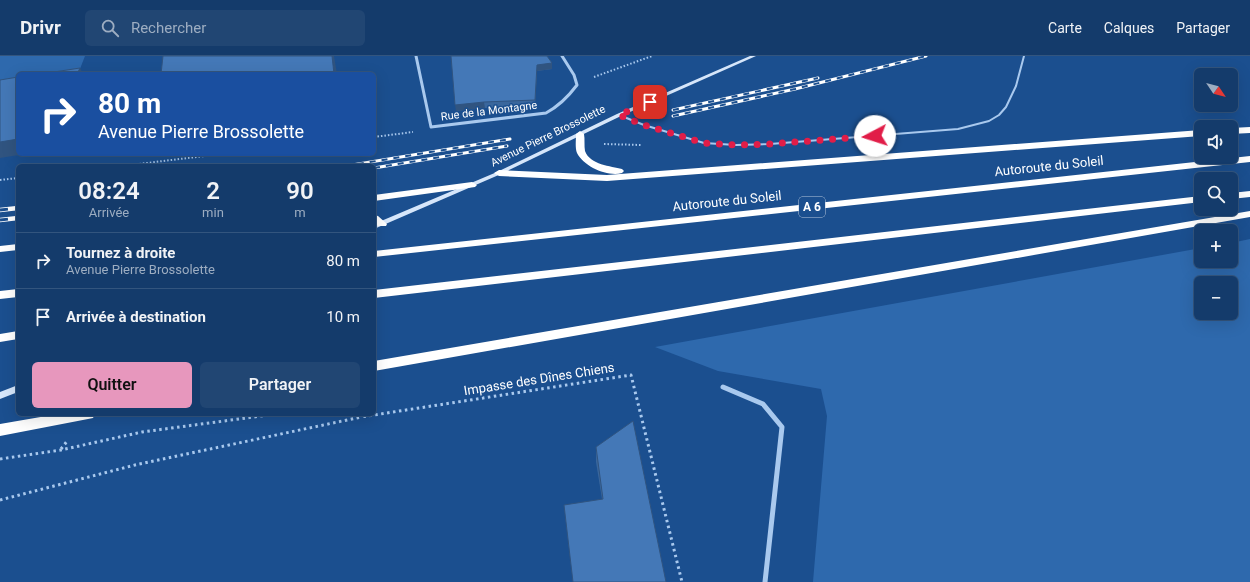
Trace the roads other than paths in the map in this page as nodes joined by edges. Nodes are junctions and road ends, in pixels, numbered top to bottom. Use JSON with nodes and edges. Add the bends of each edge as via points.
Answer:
{"nodes":[{"id":1,"x":416,"y":56,"type":"edge"},
{"id":2,"x":562,"y":56,"type":"edge"},
{"id":3,"x":754,"y":56,"type":"edge"},
{"id":4,"x":1024,"y":56,"type":"edge"},
{"id":5,"x":619,"y":115,"type":"junction"},
{"id":6,"x":1250,"y":130,"type":"edge"},
{"id":7,"x":1238,"y":131,"type":"edge"},
{"id":8,"x":580,"y":134,"type":"junction"},
{"id":9,"x":1194,"y":134,"type":"edge"},
{"id":10,"x":1250,"y":159,"type":"edge"},
{"id":11,"x":499,"y":174,"type":"junction"},
{"id":12,"x":648,"y":174,"type":"junction"},
{"id":13,"x":472,"y":185,"type":"junction"},
{"id":14,"x":1250,"y":194,"type":"edge"},
{"id":15,"x":1238,"y":195,"type":"edge"},
{"id":16,"x":376,"y":198,"type":"edge"},
{"id":17,"x":1194,"y":200,"type":"edge"},
{"id":18,"x":1250,"y":214,"type":"edge"},
{"id":19,"x":377,"y":223,"type":"edge"},
{"id":20,"x":16,"y":246,"type":"edge"},
{"id":21,"x":0,"y":249,"type":"edge"},
{"id":22,"x":376,"y":254,"type":"edge"},
{"id":23,"x":16,"y":293,"type":"edge"},
{"id":24,"x":0,"y":294,"type":"edge"},
{"id":25,"x":376,"y":294,"type":"edge"},
{"id":26,"x":16,"y":335,"type":"edge"},
{"id":27,"x":0,"y":338,"type":"edge"},
{"id":28,"x":376,"y":366,"type":"edge"},
{"id":29,"x":723,"y":386,"type":"dead end"},
{"id":30,"x":16,"y":389,"type":"edge"},
{"id":31,"x":0,"y":396,"type":"edge"},
{"id":32,"x":77,"y":416,"type":"edge"},
{"id":33,"x":0,"y":430,"type":"edge"},
{"id":34,"x":765,"y":582,"type":"edge"}],
"edges":[{"from":1,"to":2,"type":"street","name":"Rue de la Montagne","via":[[431,127],[546,113],[558,107],[577,86],[574,75]]},
{"from":3,"to":5,"type":"main road","name":"Avenue Pierre Brossolette"},
{"from":4,"to":5,"type":"lane","via":[[1012,99],[1005,110],[977,126],[964,128],[736,145],[689,140]]},
{"from":5,"to":8,"type":"main road","name":"Avenue Pierre Brossolette"},
{"from":6,"to":7,"type":"highway"},
{"from":8,"to":11,"type":"main road","name":"Avenue Pierre Brossolette"},
{"from":8,"to":12,"type":"highway","via":[[580,152],[592,164],[605,170]]},
{"from":9,"to":12,"type":"highway"},
{"from":10,"to":22,"type":"highway","name":"Autoroute du Soleil","number":"A 6"},
{"from":11,"to":12,"type":"highway","via":[[607,178]]},
{"from":11,"to":13,"type":"main road","name":"Avenue Pierre Brossolette"},
{"from":13,"to":16,"type":"highway"},
{"from":13,"to":19,"type":"main road","name":"Avenue Pierre Brossolette"},
{"from":14,"to":15,"type":"highway"},
{"from":17,"to":25,"type":"highway"},
{"from":18,"to":28,"type":"highway"},
{"from":20,"to":21,"type":"highway"},
{"from":23,"to":24,"type":"highway"},
{"from":26,"to":27,"type":"highway"},
{"from":29,"to":34,"type":"street","via":[[763,404],[782,426]]},
{"from":30,"to":31,"type":"main road"},
{"from":32,"to":33,"type":"highway"}]}
